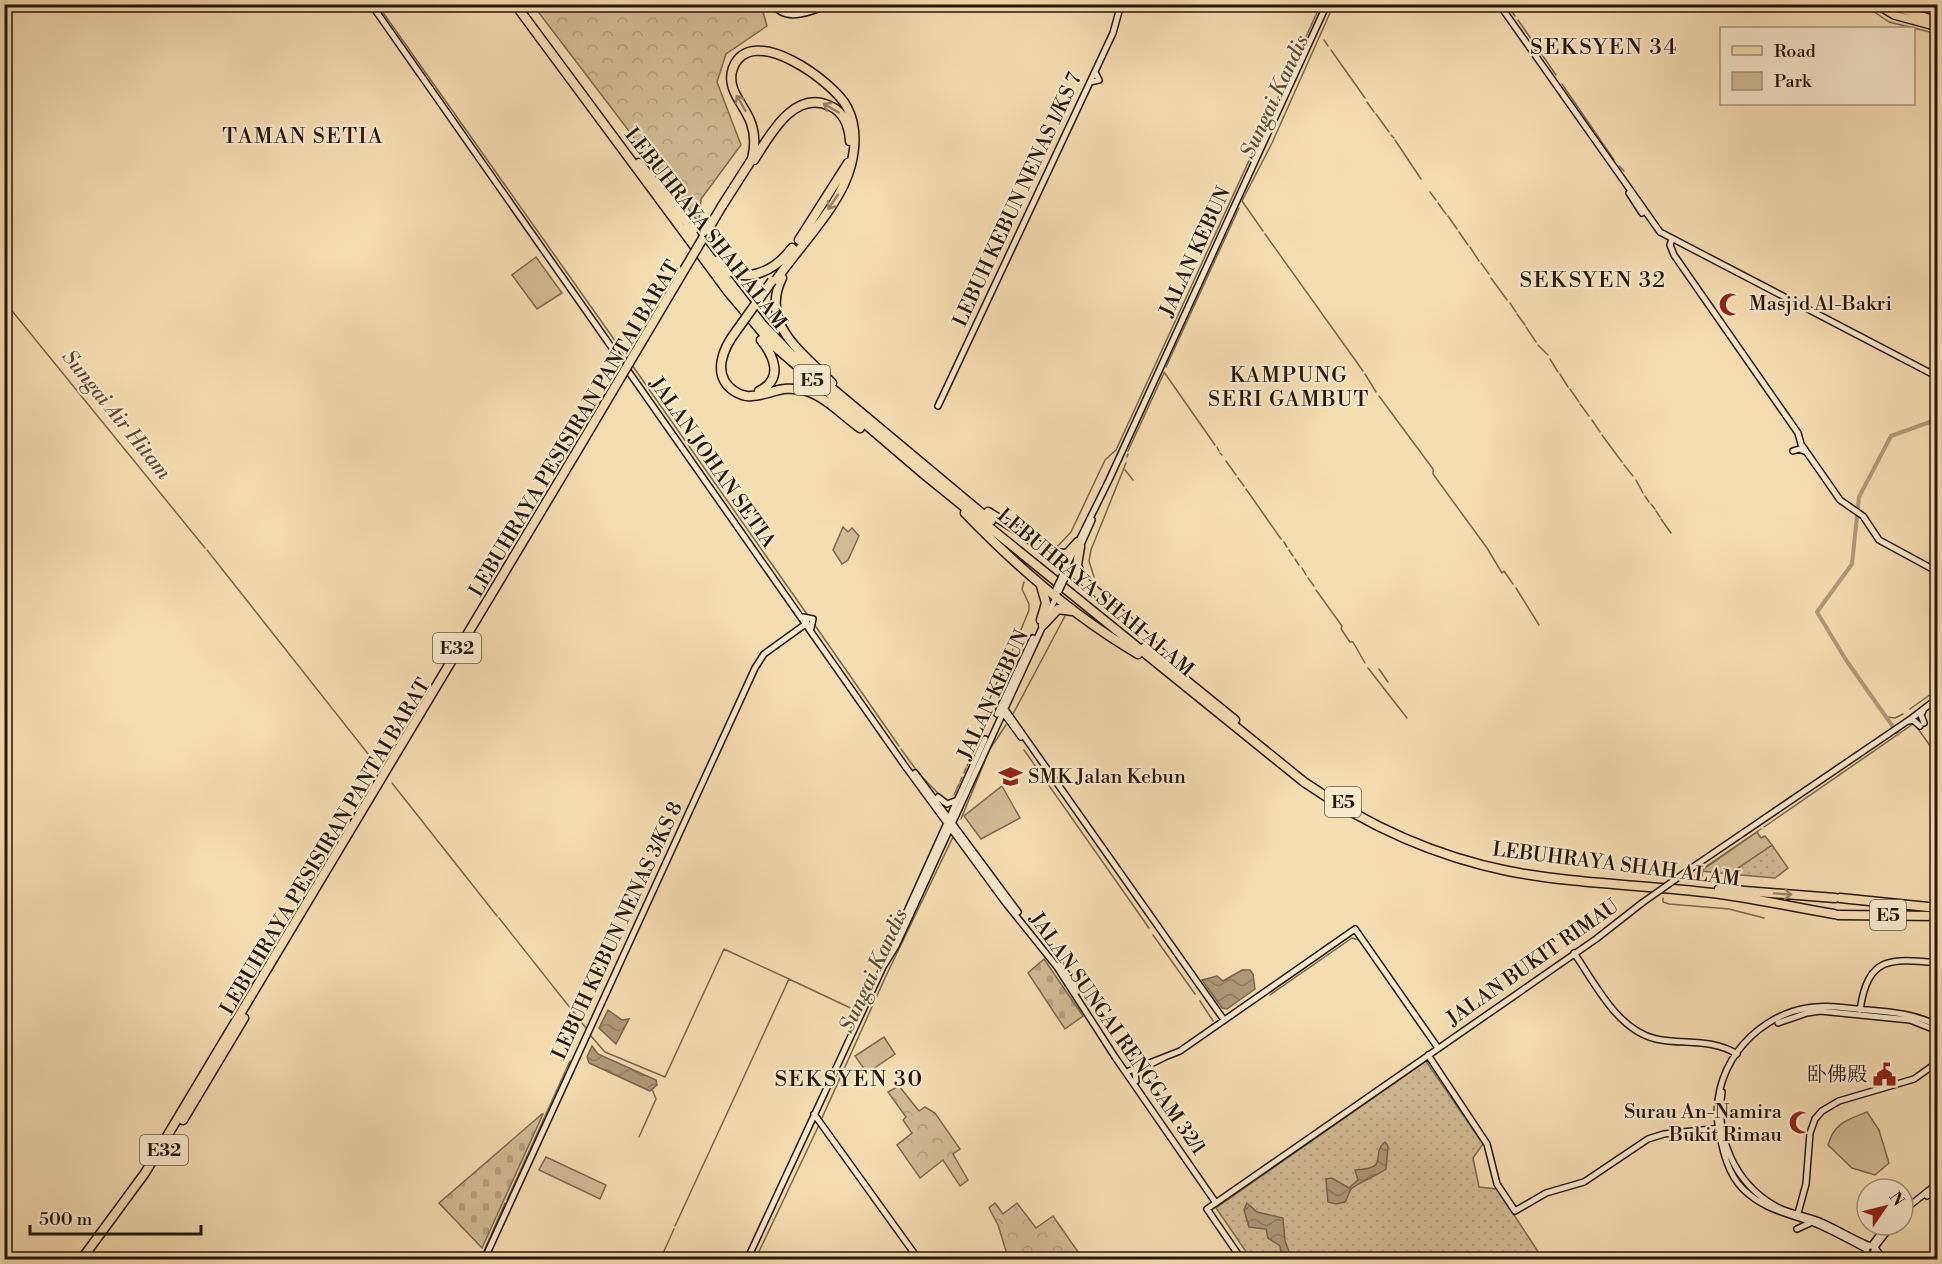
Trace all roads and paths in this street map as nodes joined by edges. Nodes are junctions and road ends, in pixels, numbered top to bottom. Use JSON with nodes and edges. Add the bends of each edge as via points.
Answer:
{"nodes":[{"id":1,"x":371,"y":4,"type":"edge"},
{"id":2,"x":515,"y":4,"type":"edge"},
{"id":3,"x":520,"y":4,"type":"edge"},
{"id":4,"x":774,"y":4,"type":"edge"},
{"id":5,"x":830,"y":4,"type":"edge"},
{"id":6,"x":1121,"y":4,"type":"edge"},
{"id":7,"x":1327,"y":4,"type":"edge"},
{"id":8,"x":1499,"y":4,"type":"edge"},
{"id":9,"x":1876,"y":4,"type":"edge"},
{"id":10,"x":1885,"y":4,"type":"edge"},
{"id":11,"x":1938,"y":21,"type":"edge"},
{"id":12,"x":1938,"y":27,"type":"edge"},
{"id":13,"x":851,"y":125,"type":"dead end"},
{"id":14,"x":850,"y":159,"type":"junction"},
{"id":15,"x":639,"y":162,"type":"junction"},
{"id":16,"x":723,"y":207,"type":"junction"},
{"id":17,"x":686,"y":235,"type":"junction"},
{"id":18,"x":1669,"y":238,"type":"junction"},
{"id":19,"x":800,"y":239,"type":"junction"},
{"id":20,"x":799,"y":249,"type":"junction"},
{"id":21,"x":773,"y":282,"type":"junction"},
{"id":22,"x":739,"y":331,"type":"junction"},
{"id":23,"x":1938,"y":377,"type":"edge"},
{"id":24,"x":938,"y":406,"type":"dead end"},
{"id":25,"x":898,"y":445,"type":"junction"},
{"id":26,"x":1792,"y":451,"type":"dead end"},
{"id":27,"x":578,"y":452,"type":"junction"},
{"id":28,"x":1812,"y":459,"type":"junction"},
{"id":29,"x":926,"y":476,"type":"junction"},
{"id":30,"x":948,"y":485,"type":"junction"},
{"id":31,"x":1079,"y":545,"type":"junction"},
{"id":32,"x":1048,"y":551,"type":"junction"},
{"id":33,"x":1067,"y":571,"type":"junction"},
{"id":34,"x":1938,"y":572,"type":"edge"},
{"id":35,"x":1083,"y":581,"type":"junction"},
{"id":36,"x":1039,"y":582,"type":"junction"},
{"id":37,"x":1056,"y":593,"type":"junction"},
{"id":38,"x":1075,"y":613,"type":"junction"},
{"id":39,"x":801,"y":616,"type":"junction"},
{"id":40,"x":807,"y":623,"type":"junction"},
{"id":41,"x":1042,"y":623,"type":"junction"},
{"id":42,"x":798,"y":629,"type":"junction"},
{"id":43,"x":811,"y":629,"type":"junction"},
{"id":44,"x":1187,"y":685,"type":"junction"},
{"id":45,"x":1008,"y":700,"type":"junction"},
{"id":46,"x":1937,"y":700,"type":"edge"},
{"id":47,"x":1929,"y":706,"type":"junction"},
{"id":48,"x":1002,"y":708,"type":"junction"},
{"id":49,"x":1012,"y":718,"type":"junction"},
{"id":50,"x":1907,"y":722,"type":"junction"},
{"id":51,"x":1013,"y":726,"type":"junction"},
{"id":52,"x":995,"y":727,"type":"junction"},
{"id":53,"x":1034,"y":751,"type":"junction"},
{"id":54,"x":903,"y":761,"type":"junction"},
{"id":55,"x":924,"y":783,"type":"junction"},
{"id":56,"x":956,"y":801,"type":"junction"},
{"id":57,"x":957,"y":810,"type":"junction"},
{"id":58,"x":950,"y":820,"type":"junction"},
{"id":59,"x":960,"y":830,"type":"junction"},
{"id":60,"x":960,"y":838,"type":"junction"},
{"id":61,"x":943,"y":840,"type":"junction"},
{"id":62,"x":1938,"y":909,"type":"edge"},
{"id":63,"x":1938,"y":916,"type":"edge"},
{"id":64,"x":1021,"y":919,"type":"junction"},
{"id":65,"x":897,"y":937,"type":"junction"},
{"id":66,"x":1574,"y":953,"type":"junction"},
{"id":67,"x":1938,"y":963,"type":"edge"},
{"id":68,"x":1861,"y":1000,"type":"junction"},
{"id":69,"x":1850,"y":1008,"type":"junction"},
{"id":70,"x":1868,"y":1010,"type":"junction"},
{"id":71,"x":1860,"y":1011,"type":"junction"},
{"id":72,"x":1224,"y":1020,"type":"junction"},
{"id":73,"x":1938,"y":1026,"type":"edge"},
{"id":74,"x":1938,"y":1030,"type":"edge"},
{"id":75,"x":1438,"y":1048,"type":"junction"},
{"id":76,"x":1734,"y":1053,"type":"junction"},
{"id":77,"x":1428,"y":1055,"type":"junction"},
{"id":78,"x":1938,"y":1062,"type":"edge"},
{"id":79,"x":1122,"y":1064,"type":"junction"},
{"id":80,"x":1138,"y":1067,"type":"junction"},
{"id":81,"x":1129,"y":1071,"type":"junction"},
{"id":82,"x":1136,"y":1081,"type":"junction"},
{"id":83,"x":1721,"y":1090,"type":"junction"},
{"id":84,"x":814,"y":1114,"type":"junction"},
{"id":85,"x":1719,"y":1125,"type":"junction"},
{"id":86,"x":1709,"y":1131,"type":"junction"},
{"id":87,"x":1720,"y":1139,"type":"junction"},
{"id":88,"x":1178,"y":1145,"type":"junction"},
{"id":89,"x":1938,"y":1183,"type":"edge"},
{"id":90,"x":1938,"y":1187,"type":"edge"},
{"id":91,"x":1217,"y":1200,"type":"junction"},
{"id":92,"x":1915,"y":1203,"type":"edge"},
{"id":93,"x":1915,"y":1204,"type":"edge"},
{"id":94,"x":1801,"y":1207,"type":"junction"},
{"id":95,"x":1787,"y":1214,"type":"junction"},
{"id":96,"x":1799,"y":1217,"type":"junction"},
{"id":97,"x":1813,"y":1221,"type":"junction"},
{"id":98,"x":1879,"y":1237,"type":"edge"},
{"id":99,"x":1882,"y":1237,"type":"edge"},
{"id":100,"x":1870,"y":1251,"type":"edge"},
{"id":101,"x":81,"y":1260,"type":"edge"},
{"id":102,"x":88,"y":1260,"type":"edge"},
{"id":103,"x":484,"y":1260,"type":"edge"},
{"id":104,"x":747,"y":1260,"type":"edge"},
{"id":105,"x":919,"y":1260,"type":"edge"},
{"id":106,"x":1242,"y":1260,"type":"edge"},
{"id":107,"x":1879,"y":1260,"type":"edge"},
{"id":108,"x":1884,"y":1260,"type":"edge"}],
"edges":[{"from":1,"to":39,"type":"main road","name":"JALAN JOHAN SETIA"},
{"from":2,"to":17,"type":"highway","name":"LEBUHRAYA SHAH ALAM","number":"E5"},
{"from":3,"to":15,"type":"highway","name":"LEBUHRAYA SHAH ALAM","number":"E5"},
{"from":4,"to":5,"type":"main road","via":[[788,16]]},
{"from":6,"to":24,"type":"main road","name":"LEBUH KEBUN NENAS 1/KS 7","via":[[1095,72],[1099,80],[1090,82]]},
{"from":7,"to":31,"type":"main road","name":"JALAN KEBUN"},
{"from":8,"to":18,"type":"main road","via":[[1626,187]]},
{"from":9,"to":12,"type":"main road","via":[[1894,15]]},
{"from":10,"to":11,"type":"main road"},
{"from":13,"to":14,"type":"highway"},
{"from":14,"to":16,"type":"highway","name":"LEBUHRAYA PESISIRAN PANTAI BARAT","number":"E32","one_way":true,"via":[[846,121],[837,110],[821,103],[804,103],[769,136]]},
{"from":14,"to":19,"type":"highway"},
{"from":15,"to":19,"type":"highway","via":[[719,264],[728,270],[748,275],[766,272]]},
{"from":15,"to":25,"type":"highway","name":"LEBUHRAYA SHAH ALAM","number":"E5","via":[[762,324],[791,354]]},
{"from":16,"to":20,"type":"highway","name":"LEBUHRAYA PESISIRAN PANTAI BARAT","number":"E32","one_way":true,"via":[[752,159],[753,128],[733,89],[733,68],[743,56],[757,50],[771,51],[835,91],[847,107],[855,130],[855,150],[843,187]]},
{"from":16,"to":27,"type":"highway","name":"LEBUHRAYA PESISIRAN PANTAI BARAT","number":"E32","bridge":true},
{"from":17,"to":22,"type":"highway","via":[[773,356],[773,378],[760,390],[740,390],[726,373],[728,353]]},
{"from":17,"to":29,"type":"highway","name":"LEBUHRAYA SHAH ALAM","number":"E5","via":[[774,346]]},
{"from":18,"to":23,"type":"main road"},
{"from":18,"to":28,"type":"main road","via":[[1674,255]]},
{"from":19,"to":21,"type":"highway"},
{"from":20,"to":21,"type":"highway"},
{"from":20,"to":25,"type":"highway","via":[[777,290],[777,321],[831,383]]},
{"from":21,"to":22,"type":"highway","bridge":true},
{"from":22,"to":29,"type":"highway","via":[[725,348],[721,364],[723,380],[732,390],[748,396],[783,388],[815,394]]},
{"from":25,"to":30,"type":"highway","name":"LEBUHRAYA SHAH ALAM","number":"E5"},
{"from":26,"to":28,"type":"main road","via":[[1802,449]]},
{"from":27,"to":101,"type":"highway","name":"LEBUHRAYA PESISIRAN PANTAI BARAT","number":"E32","via":[[145,1173]]},
{"from":27,"to":102,"type":"highway","name":"LEBUHRAYA PESISIRAN PANTAI BARAT","number":"E32","via":[[192,1105]]},
{"from":28,"to":34,"type":"main road","via":[[1840,500],[1858,512],[1879,540]]},
{"from":29,"to":36,"type":"highway"},
{"from":29,"to":44,"type":"highway","name":"LEBUHRAYA SHAH ALAM","number":"E5"},
{"from":30,"to":32,"type":"highway"},
{"from":30,"to":44,"type":"highway","name":"LEBUHRAYA SHAH ALAM","number":"E5"},
{"from":31,"to":32,"type":"highway","via":[[1067,554]]},
{"from":31,"to":33,"type":"main road","name":"JALAN KEBUN"},
{"from":31,"to":35,"type":"highway","via":[[1077,565]]},
{"from":32,"to":33,"type":"highway"},
{"from":33,"to":35,"type":"highway"},
{"from":33,"to":37,"type":"main road","name":"JALAN KEBUN","bridge":true},
{"from":35,"to":44,"type":"highway","via":[[1122,613]]},
{"from":36,"to":37,"type":"highway"},
{"from":36,"to":41,"type":"highway","via":[[1046,603]]},
{"from":37,"to":38,"type":"highway"},
{"from":37,"to":41,"type":"main road","name":"JALAN KEBUN"},
{"from":38,"to":41,"type":"highway","via":[[1058,609]]},
{"from":38,"to":44,"type":"highway"},
{"from":39,"to":40,"type":"main road","name":"JALAN JOHAN SETIA"},
{"from":39,"to":42,"type":"main road"},
{"from":39,"to":43,"type":"main road","via":[[813,619]]},
{"from":40,"to":42,"type":"main road","name":"LEBUH KEBUN NENAS 3/KS 8"},
{"from":40,"to":43,"type":"main road","name":"JALAN JOHAN SETIA"},
{"from":41,"to":45,"type":"main road","name":"JALAN KEBUN"},
{"from":41,"to":48,"type":"main road","name":"JALAN KEBUN"},
{"from":42,"to":43,"type":"main road"},
{"from":42,"to":103,"type":"main road","name":"LEBUH KEBUN NENAS 3/KS 8","via":[[764,654],[755,668]]},
{"from":43,"to":54,"type":"main road","name":"JALAN JOHAN SETIA"},
{"from":44,"to":62,"type":"highway","name":"LEBUHRAYA SHAH ALAM","number":"E5","one_way":true,"via":[[1323,790],[1390,827],[1439,847],[1508,866],[1561,873]]},
{"from":44,"to":63,"type":"highway","name":"LEBUHRAYA SHAH ALAM","number":"E5","via":[[1321,794],[1388,831],[1438,852],[1507,870],[1715,893],[1836,915]]},
{"from":45,"to":48,"type":"main road","name":"JALAN KEBUN"},
{"from":45,"to":49,"type":"main road"},
{"from":46,"to":47,"type":"main road","name":"JALAN BUKIT RIMAU"},
{"from":47,"to":50,"type":"main road","name":"JALAN BUKIT RIMAU"},
{"from":47,"to":50,"type":"main road","via":[[1921,714],[1922,724]]},
{"from":48,"to":49,"type":"main road"},
{"from":48,"to":51,"type":"main road"},
{"from":48,"to":52,"type":"main road","name":"JALAN KEBUN"},
{"from":48,"to":56,"type":"main road","name":"JALAN KEBUN"},
{"from":49,"to":53,"type":"main road"},
{"from":50,"to":66,"type":"main road","name":"JALAN BUKIT RIMAU","bridge":true},
{"from":51,"to":52,"type":"main road","via":[[1005,721]]},
{"from":51,"to":53,"type":"main road"},
{"from":52,"to":57,"type":"main road","name":"JALAN KEBUN"},
{"from":53,"to":72,"type":"main road"},
{"from":54,"to":55,"type":"main road","name":"JALAN JOHAN SETIA"},
{"from":54,"to":58,"type":"main road","name":"JALAN JOHAN SETIA"},
{"from":55,"to":56,"type":"main road","via":[[942,802]]},
{"from":55,"to":58,"type":"main road","name":"JALAN JOHAN SETIA"},
{"from":56,"to":58,"type":"main road","name":"JALAN KEBUN"},
{"from":57,"to":58,"type":"main road","name":"JALAN KEBUN"},
{"from":57,"to":59,"type":"main road"},
{"from":58,"to":59,"type":"main road","name":"JALAN SUNGAI RENGGAM 32/1"},
{"from":58,"to":60,"type":"main road","name":"JALAN SUNGAI RENGGAM 32/1"},
{"from":58,"to":61,"type":"main road"},
{"from":58,"to":65,"type":"main road"},
{"from":59,"to":64,"type":"main road","name":"JALAN SUNGAI RENGGAM 32/1"},
{"from":60,"to":61,"type":"main road","via":[[950,835]]},
{"from":60,"to":64,"type":"main road","name":"JALAN SUNGAI RENGGAM 32/1"},
{"from":61,"to":65,"type":"main road"},
{"from":64,"to":79,"type":"main road","name":"JALAN SUNGAI RENGGAM 32/1","via":[[1071,981]]},
{"from":65,"to":84,"type":"main road"},
{"from":66,"to":75,"type":"main road","name":"JALAN BUKIT RIMAU"},
{"from":66,"to":76,"type":"main road","via":[[1620,1018],[1636,1029],[1656,1039],[1703,1042]]},
{"from":67,"to":68,"type":"main road","via":[[1890,962],[1868,978]]},
{"from":68,"to":69,"type":"main road"},
{"from":68,"to":70,"type":"main road"},
{"from":68,"to":71,"type":"main road"},
{"from":69,"to":71,"type":"main road"},
{"from":69,"to":76,"type":"main road","via":[[1802,1009],[1762,1028]]},
{"from":70,"to":71,"type":"main road"},
{"from":70,"to":73,"type":"main road","via":[[1912,1016]]},
{"from":71,"to":74,"type":"main road","via":[[1910,1020]]},
{"from":71,"to":76,"type":"main road","via":[[1803,1014],[1764,1030]]},
{"from":72,"to":75,"type":"main road","name":"JALAN SUNGAI RENGGAM 32/1","via":[[1354,929]]},
{"from":72,"to":80,"type":"main road","name":"JALAN SUNGAI RENGGAM 32/1","via":[[1180,1051]]},
{"from":75,"to":77,"type":"main road","name":"JALAN BUKIT RIMAU"},
{"from":76,"to":83,"type":"main road"},
{"from":76,"to":83,"type":"main road"},
{"from":77,"to":86,"type":"main road","via":[[1485,1141],[1497,1184],[1515,1211],[1546,1193],[1584,1182],[1648,1139]]},
{"from":77,"to":91,"type":"main road","name":"JALAN BUKIT RIMAU"},
{"from":78,"to":94,"type":"main road","via":[[1914,1079],[1839,1101],[1822,1111],[1810,1133]]},
{"from":79,"to":80,"type":"main road"},
{"from":79,"to":81,"type":"main road","name":"JALAN SUNGAI RENGGAM 32/1"},
{"from":79,"to":88,"type":"main road","name":"JALAN SUNGAI RENGGAM 32/1"},
{"from":80,"to":81,"type":"main road","name":"JALAN SUNGAI RENGGAM 32/1"},
{"from":80,"to":82,"type":"main road"},
{"from":81,"to":82,"type":"main road","name":"JALAN SUNGAI RENGGAM 32/1"},
{"from":82,"to":88,"type":"main road","name":"JALAN SUNGAI RENGGAM 32/1"},
{"from":83,"to":85,"type":"main road"},
{"from":84,"to":104,"type":"main road"},
{"from":84,"to":105,"type":"main road"},
{"from":85,"to":86,"type":"main road"},
{"from":85,"to":87,"type":"main road"},
{"from":85,"to":95,"type":"main road","via":[[1732,1163],[1743,1181]]},
{"from":86,"to":87,"type":"main road"},
{"from":87,"to":95,"type":"main road","via":[[1726,1162],[1739,1184],[1758,1201]]},
{"from":88,"to":91,"type":"main road","name":"JALAN SUNGAI RENGGAM 32/1"},
{"from":89,"to":92,"type":"main road"},
{"from":90,"to":93,"type":"main road"},
{"from":91,"to":106,"type":"main road","via":[[1208,1209]]},
{"from":94,"to":95,"type":"main road"},
{"from":94,"to":96,"type":"main road"},
{"from":94,"to":97,"type":"main road"},
{"from":95,"to":96,"type":"main road"},
{"from":95,"to":97,"type":"main road","via":[[1795,1227]]},
{"from":96,"to":97,"type":"main road"},
{"from":97,"to":100,"type":"main road"},
{"from":98,"to":100,"type":"main road"},
{"from":99,"to":100,"type":"main road"},
{"from":100,"to":107,"type":"main road"},
{"from":100,"to":108,"type":"main road"}]}
